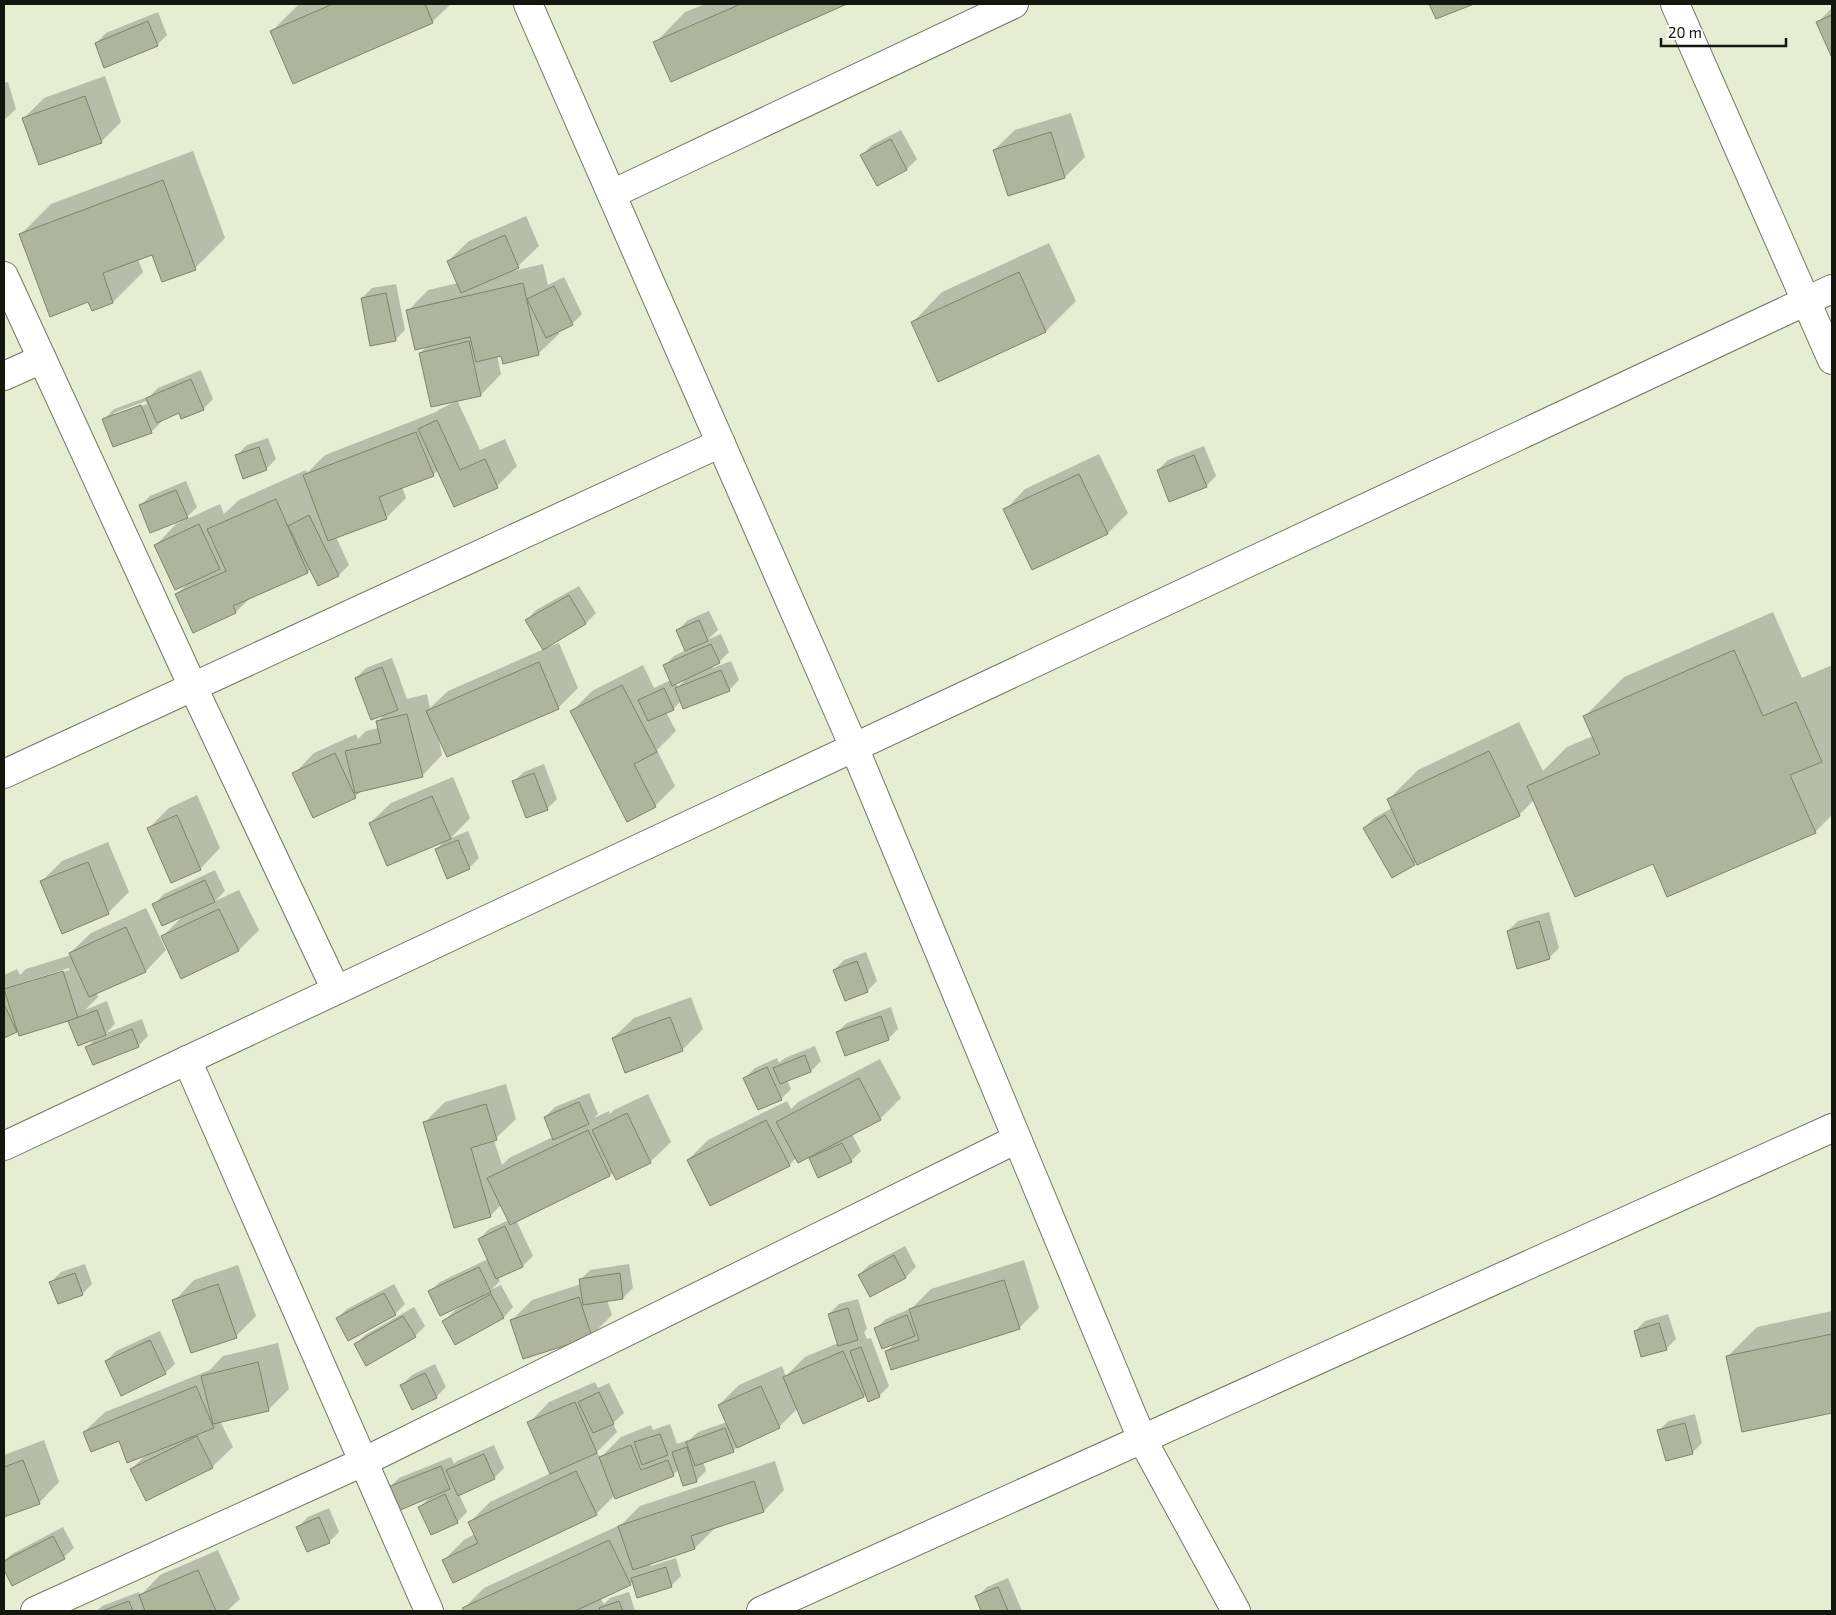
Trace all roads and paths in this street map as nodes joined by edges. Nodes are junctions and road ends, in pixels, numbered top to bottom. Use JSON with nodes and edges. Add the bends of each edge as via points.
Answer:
{"nodes":[{"id":1,"x":528,"y":4,"type":"edge"},
{"id":2,"x":1014,"y":4,"type":"edge"},
{"id":3,"x":1675,"y":4,"type":"edge"},
{"id":4,"x":612,"y":194,"type":"junction"},
{"id":5,"x":4,"y":276,"type":"edge"},
{"id":6,"x":1832,"y":288,"type":"edge"},
{"id":7,"x":1806,"y":301,"type":"junction"},
{"id":8,"x":42,"y":358,"type":"junction"},
{"id":9,"x":1832,"y":360,"type":"edge"},
{"id":10,"x":4,"y":376,"type":"edge"},
{"id":11,"x":721,"y":443,"type":"junction"},
{"id":12,"x":193,"y":687,"type":"junction"},
{"id":13,"x":854,"y":747,"type":"junction"},
{"id":14,"x":4,"y":774,"type":"edge"},
{"id":15,"x":336,"y":990,"type":"junction"},
{"id":16,"x":187,"y":1060,"type":"junction"},
{"id":17,"x":1832,"y":1128,"type":"edge"},
{"id":18,"x":1017,"y":1140,"type":"junction"},
{"id":19,"x":4,"y":1146,"type":"edge"},
{"id":20,"x":1142,"y":1439,"type":"junction"},
{"id":21,"x":364,"y":1462,"type":"junction"},
{"id":22,"x":35,"y":1611,"type":"edge"},
{"id":23,"x":429,"y":1611,"type":"edge"},
{"id":24,"x":761,"y":1611,"type":"edge"},
{"id":25,"x":1236,"y":1611,"type":"edge"}],
"edges":[{"from":1,"to":4,"type":"street"},
{"from":2,"to":4,"type":"street"},
{"from":3,"to":7,"type":"street"},
{"from":4,"to":11,"type":"street"},
{"from":5,"to":8,"type":"street"},
{"from":6,"to":7,"type":"street"},
{"from":7,"to":9,"type":"street"},
{"from":7,"to":13,"type":"street"},
{"from":8,"to":10,"type":"street"},
{"from":8,"to":12,"type":"street"},
{"from":11,"to":12,"type":"street"},
{"from":11,"to":13,"type":"street"},
{"from":12,"to":14,"type":"street"},
{"from":12,"to":15,"type":"street"},
{"from":13,"to":15,"type":"street"},
{"from":13,"to":18,"type":"street"},
{"from":15,"to":16,"type":"street"},
{"from":16,"to":19,"type":"street"},
{"from":16,"to":21,"type":"street"},
{"from":17,"to":20,"type":"street"},
{"from":18,"to":20,"type":"street"},
{"from":18,"to":21,"type":"street"},
{"from":20,"to":24,"type":"street"},
{"from":20,"to":25,"type":"street"},
{"from":21,"to":22,"type":"street"},
{"from":21,"to":23,"type":"street"}]}
